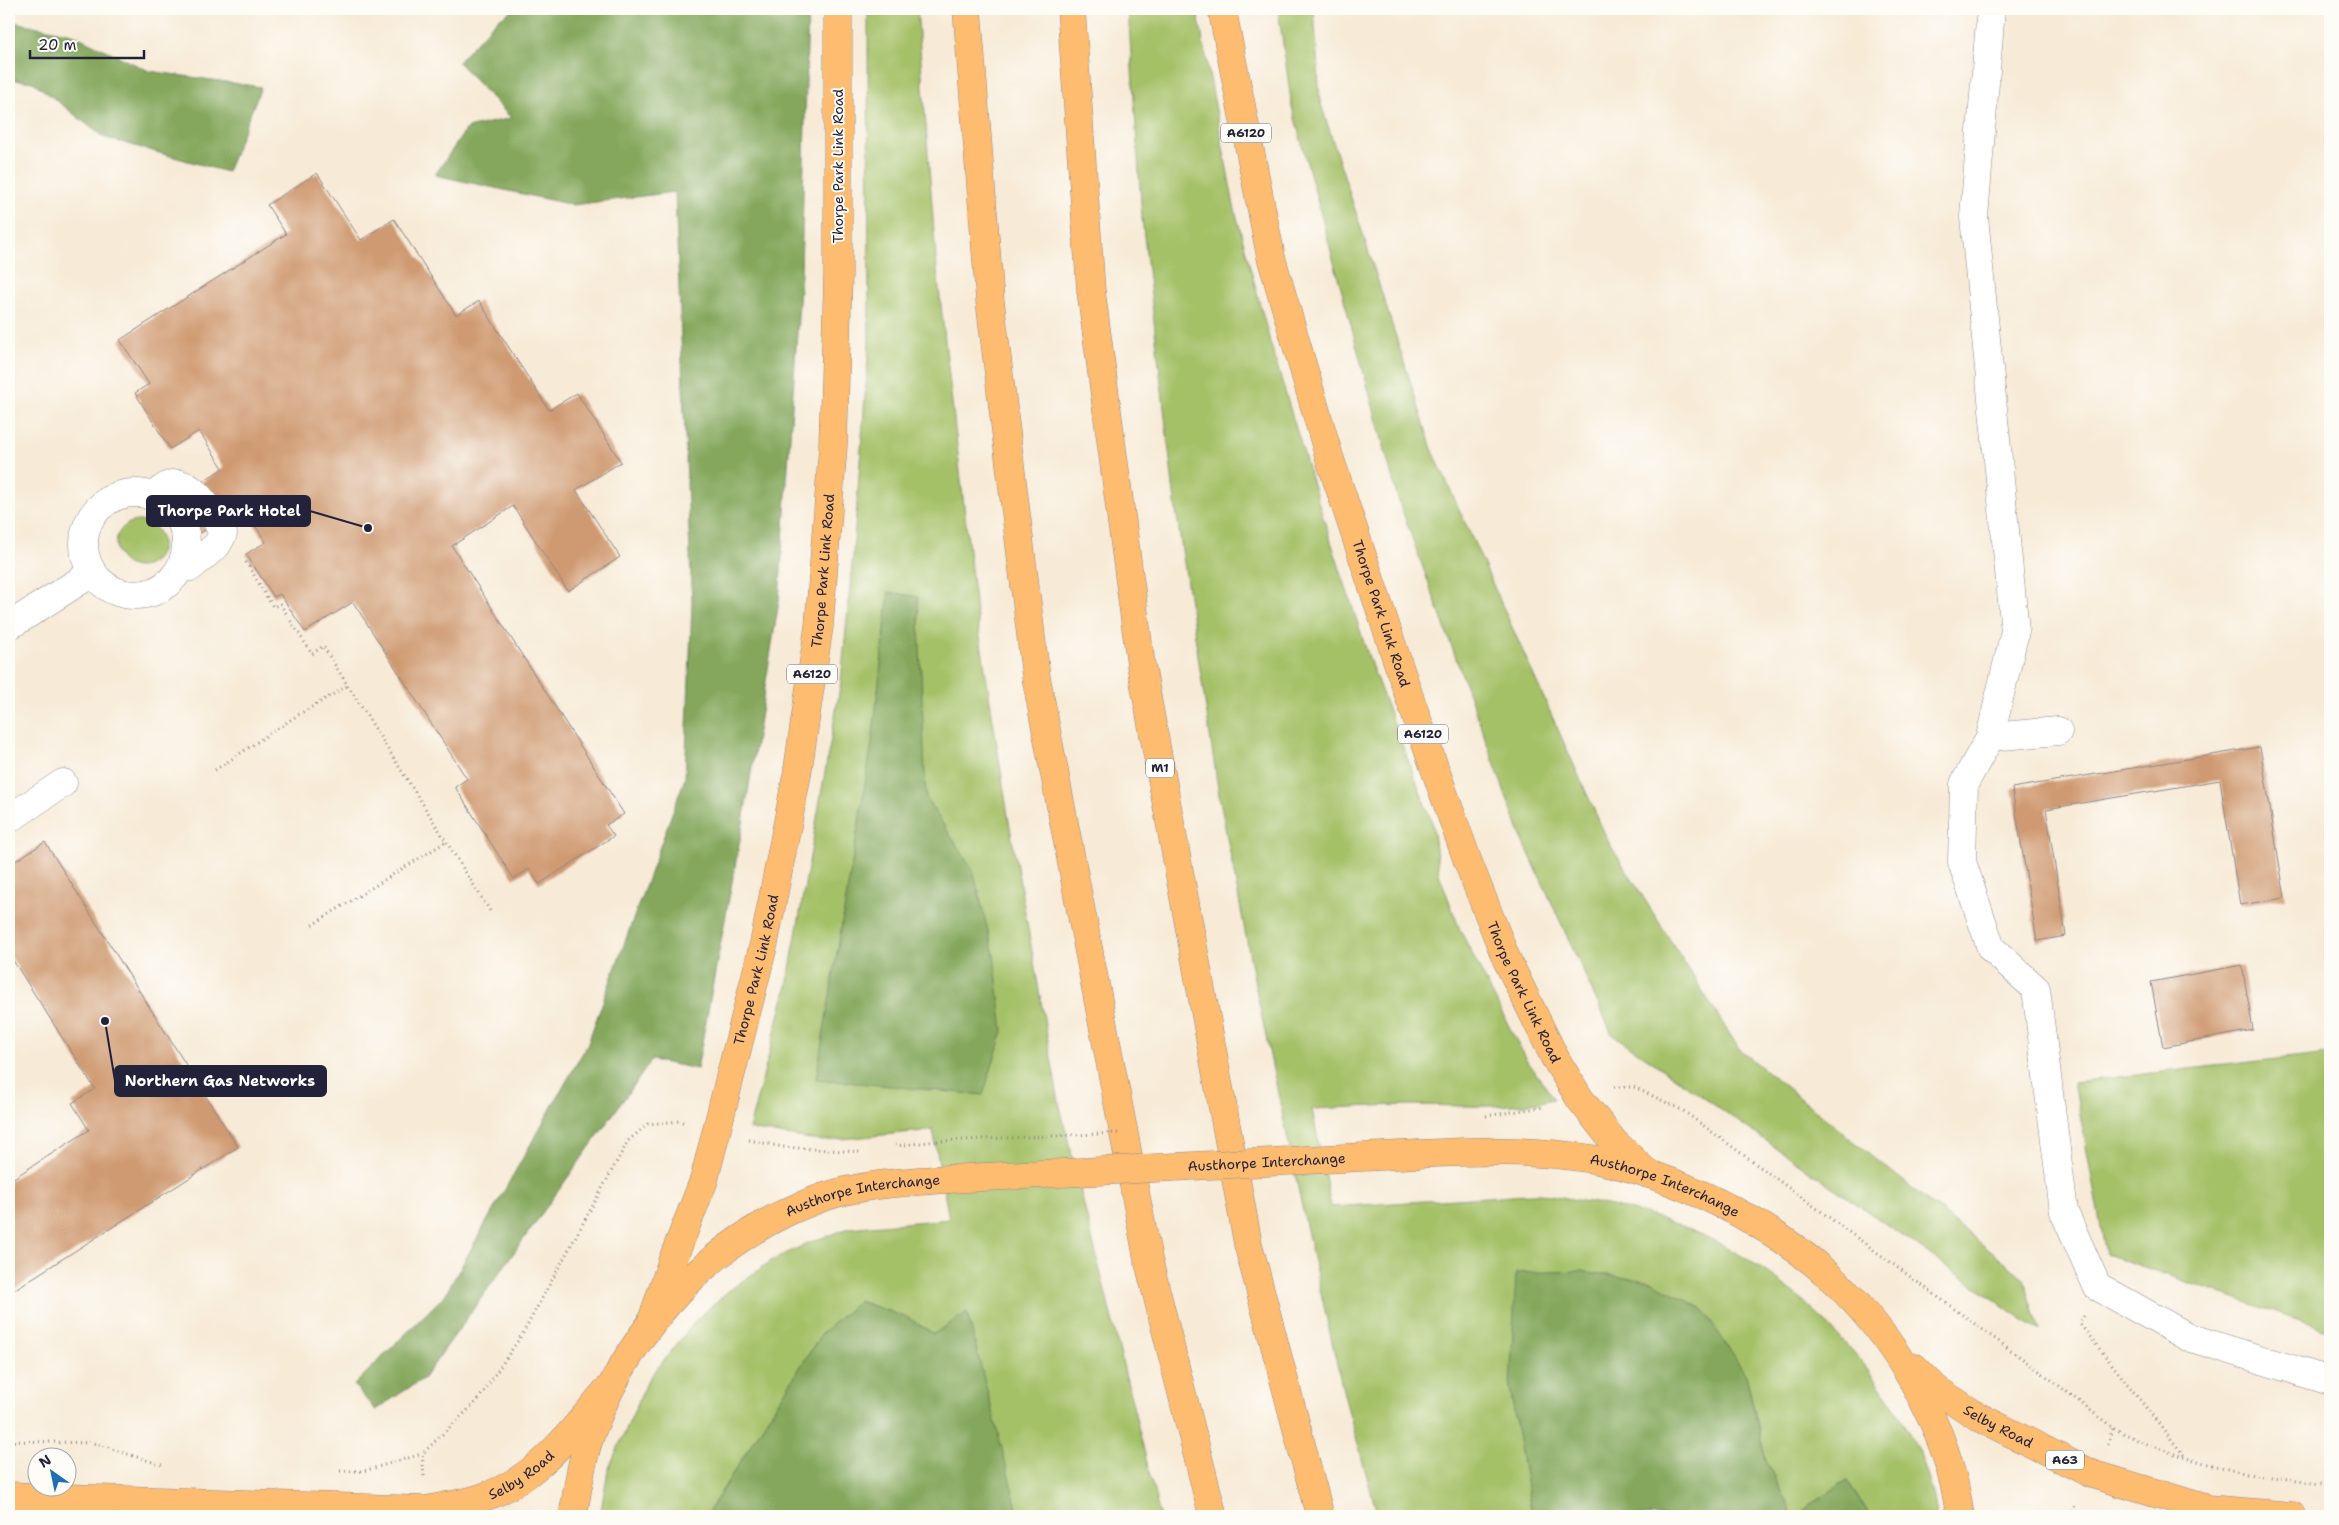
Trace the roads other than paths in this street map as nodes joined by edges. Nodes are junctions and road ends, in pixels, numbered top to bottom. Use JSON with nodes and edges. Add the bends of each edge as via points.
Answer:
{"nodes":[{"id":1,"x":838,"y":9,"type":"edge"},
{"id":2,"x":967,"y":9,"type":"edge"},
{"id":3,"x":1071,"y":9,"type":"edge"},
{"id":4,"x":1222,"y":9,"type":"edge"},
{"id":5,"x":1991,"y":9,"type":"edge"},
{"id":6,"x":152,"y":497,"type":"junction"},
{"id":7,"x":191,"y":567,"type":"dead end"},
{"id":8,"x":92,"y":572,"type":"junction"},
{"id":9,"x":9,"y":626,"type":"edge"},
{"id":10,"x":2058,"y":730,"type":"dead end"},
{"id":11,"x":1990,"y":737,"type":"junction"},
{"id":12,"x":63,"y":783,"type":"dead end"},
{"id":13,"x":9,"y":819,"type":"edge"},
{"id":14,"x":1648,"y":1174,"type":"junction"},
{"id":15,"x":652,"y":1320,"type":"junction"},
{"id":16,"x":1875,"y":1326,"type":"junction"},
{"id":17,"x":2330,"y":1381,"type":"edge"},
{"id":18,"x":612,"y":1383,"type":"junction"},
{"id":19,"x":9,"y":1496,"type":"edge"},
{"id":20,"x":574,"y":1516,"type":"edge"},
{"id":21,"x":1213,"y":1516,"type":"edge"},
{"id":22,"x":1320,"y":1516,"type":"edge"},
{"id":23,"x":1960,"y":1516,"type":"edge"},
{"id":24,"x":2292,"y":1516,"type":"edge"}],
"edges":[{"from":1,"to":15,"type":"main road","name":"Thorpe Park Link Road","number":"A6120","via":[[838,274],[833,446],[820,626],[797,775],[764,943],[718,1133]]},
{"from":2,"to":21,"type":"main road","via":[[990,301],[1036,678],[1148,1259]]},
{"from":3,"to":22,"type":"main road","number":"M1","via":[[1091,291],[1141,665],[1248,1244]]},
{"from":4,"to":14,"type":"main road","name":"Thorpe Park Link Road","number":"A6120","via":[[1271,257],[1329,456],[1468,862],[1506,958],[1555,1058],[1580,1099],[1608,1135]]},
{"from":5,"to":11,"type":"lane","via":[[1974,217],[2015,631]]},
{"from":6,"to":7,"type":"lane","via":[[171,484],[183,483],[192,488],[218,522],[224,534],[217,545]]},
{"from":6,"to":8,"type":"lane","via":[[128,493],[98,509],[88,523],[84,540],[85,557]]},
{"from":6,"to":8,"type":"lane","via":[[174,511],[182,525],[186,541],[184,558],[177,573],[166,585],[151,593],[134,595],[118,592],[103,584]]},
{"from":8,"to":9,"type":"lane"},
{"from":10,"to":11,"type":"lane"},
{"from":11,"to":17,"type":"lane","via":[[1964,784],[1962,862],[1991,948],[2036,989],[2064,1212],[2097,1286],[2188,1337]]},
{"from":12,"to":13,"type":"lane"},
{"from":14,"to":15,"type":"main road","name":"Austhorpe Interchange","bridge":true,"via":[[1593,1160],[1538,1152],[1419,1154],[947,1179],[857,1188],[780,1216],[741,1239],[704,1267]]},
{"from":14,"to":16,"type":"main road","name":"Austhorpe Interchange","via":[[1749,1220],[1787,1244],[1828,1275]]},
{"from":15,"to":18,"type":"main road","name":"Austhorpe Interchange"},
{"from":16,"to":23,"type":"main road","name":"Austhorpe Interchange","via":[[1906,1368],[1930,1414],[1948,1463]]},
{"from":16,"to":24,"type":"main road","name":"Selby Road","number":"A63","via":[[1936,1389],[1977,1416],[2092,1474],[2208,1509]]},
{"from":18,"to":19,"type":"main road","name":"Selby Road","via":[[555,1453],[518,1482],[479,1499],[425,1510]]},
{"from":18,"to":20,"type":"main road","name":"Austhorpe Interchange","via":[[592,1429],[579,1478]]}]}
